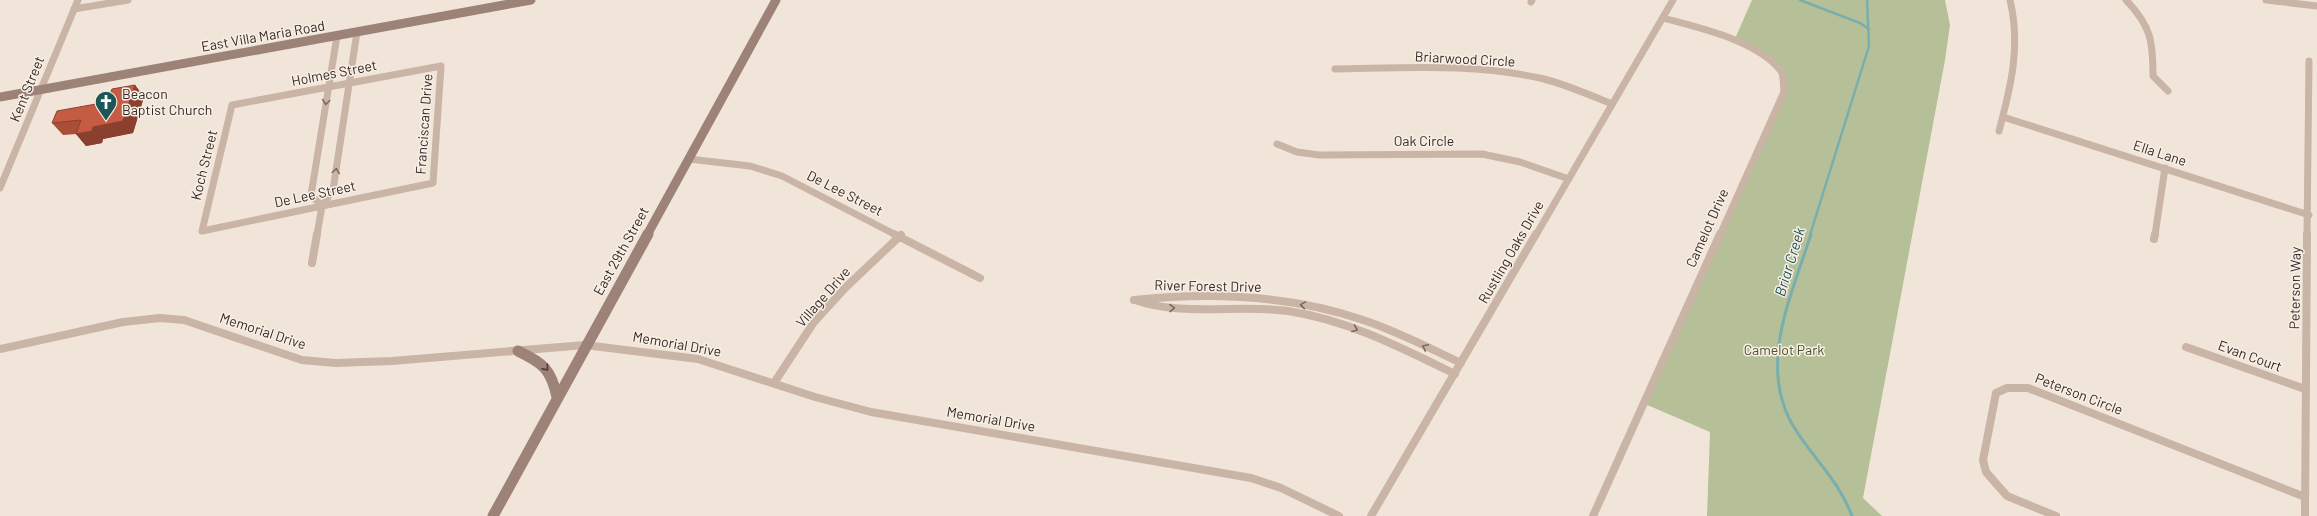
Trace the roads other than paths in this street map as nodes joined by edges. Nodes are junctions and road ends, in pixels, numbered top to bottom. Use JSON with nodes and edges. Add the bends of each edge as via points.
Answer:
{"nodes":[{"id":1,"x":78,"y":0,"type":"edge"},
{"id":2,"x":128,"y":0,"type":"edge"},
{"id":3,"x":531,"y":0,"type":"edge"},
{"id":4,"x":776,"y":0,"type":"edge"},
{"id":5,"x":1673,"y":0,"type":"edge"},
{"id":6,"x":2010,"y":0,"type":"edge"},
{"id":7,"x":2126,"y":0,"type":"edge"},
{"id":8,"x":2266,"y":0,"type":"edge"},
{"id":9,"x":2317,"y":6,"type":"edge"},
{"id":10,"x":74,"y":9,"type":"junction"},
{"id":11,"x":1663,"y":18,"type":"junction"},
{"id":12,"x":357,"y":32,"type":"junction"},
{"id":13,"x":337,"y":36,"type":"junction"},
{"id":14,"x":2310,"y":61,"type":"dead end"},
{"id":15,"x":441,"y":66,"type":"joint"},
{"id":16,"x":1335,"y":69,"type":"dead end"},
{"id":17,"x":349,"y":83,"type":"junction"},
{"id":18,"x":328,"y":87,"type":"junction"},
{"id":19,"x":42,"y":90,"type":"junction"},
{"id":20,"x":2168,"y":91,"type":"dead end"},
{"id":21,"x":0,"y":97,"type":"edge"},
{"id":22,"x":1612,"y":104,"type":"junction"},
{"id":23,"x":232,"y":105,"type":"joint"},
{"id":24,"x":2003,"y":117,"type":"junction"},
{"id":25,"x":1999,"y":131,"type":"dead end"},
{"id":26,"x":1277,"y":144,"type":"dead end"},
{"id":27,"x":689,"y":158,"type":"junction"},
{"id":28,"x":2165,"y":168,"type":"junction"},
{"id":29,"x":1569,"y":179,"type":"junction"},
{"id":30,"x":433,"y":183,"type":"joint"},
{"id":31,"x":0,"y":188,"type":"edge"},
{"id":32,"x":322,"y":206,"type":"junction"},
{"id":33,"x":2309,"y":215,"type":"junction"},
{"id":34,"x":202,"y":231,"type":"joint"},
{"id":35,"x":901,"y":235,"type":"junction"},
{"id":36,"x":2154,"y":239,"type":"dead end"},
{"id":37,"x":312,"y":263,"type":"dead end"},
{"id":38,"x":980,"y":278,"type":"dead end"},
{"id":39,"x":1268,"y":300,"type":"junction"},
{"id":40,"x":1267,"y":310,"type":"junction"},
{"id":41,"x":2313,"y":317,"type":"edge"},
{"id":42,"x":585,"y":345,"type":"junction"},
{"id":43,"x":2186,"y":347,"type":"dead end"},
{"id":44,"x":0,"y":349,"type":"edge"},
{"id":45,"x":518,"y":351,"type":"junction"},
{"id":46,"x":1461,"y":363,"type":"junction"},
{"id":47,"x":1455,"y":374,"type":"junction"},
{"id":48,"x":774,"y":383,"type":"junction"},
{"id":49,"x":2305,"y":389,"type":"junction"},
{"id":50,"x":557,"y":397,"type":"junction"},
{"id":51,"x":2305,"y":497,"type":"junction"},
{"id":52,"x":493,"y":516,"type":"edge"},
{"id":53,"x":1338,"y":516,"type":"edge"},
{"id":54,"x":1371,"y":516,"type":"edge"},
{"id":55,"x":1593,"y":516,"type":"edge"},
{"id":56,"x":2056,"y":516,"type":"edge"},
{"id":57,"x":2305,"y":516,"type":"edge"}],
"edges":[{"from":1,"to":10,"type":"street","name":"Kent Street"},
{"from":2,"to":10,"type":"street"},
{"from":3,"to":12,"type":"main road","name":"East Villa Maria Road"},
{"from":4,"to":27,"type":"main road","name":"East 29th Street"},
{"from":5,"to":11,"type":"street","name":"Rustling Oaks Drive"},
{"from":6,"to":24,"type":"street","via":[[2016,22],[2017,56]]},
{"from":7,"to":20,"type":"street","via":[[2147,24],[2153,42],[2153,76]]},
{"from":8,"to":9,"type":"street"},
{"from":10,"to":19,"type":"street","name":"Kent Street"},
{"from":11,"to":22,"type":"street","name":"Rustling Oaks Drive"},
{"from":11,"to":55,"type":"street","name":"Camelot Drive","via":[[1755,49],[1776,64],[1782,72],[1784,92]]},
{"from":12,"to":13,"type":"main road","name":"East Villa Maria Road"},
{"from":12,"to":17,"type":"street"},
{"from":13,"to":18,"type":"street"},
{"from":13,"to":19,"type":"main road","name":"East Villa Maria Road"},
{"from":14,"to":33,"type":"street","name":"Peterson Way"},
{"from":15,"to":17,"type":"street","name":"Holmes Street"},
{"from":15,"to":30,"type":"street","name":"Franciscan Drive"},
{"from":16,"to":22,"type":"street","name":"Briarwood Circle","via":[[1467,69],[1506,72],[1556,83]]},
{"from":17,"to":18,"type":"street","name":"Holmes Street"},
{"from":32,"to":17,"type":"street","one_way":true,"via":[[333,190]]},
{"from":18,"to":23,"type":"street","name":"Holmes Street"},
{"from":18,"to":32,"type":"street","one_way":true,"via":[[312,195]]},
{"from":19,"to":21,"type":"main road","name":"East Villa Maria Road"},
{"from":19,"to":31,"type":"street","name":"Kent Street"},
{"from":22,"to":29,"type":"street","name":"Rustling Oaks Drive"},
{"from":23,"to":34,"type":"street","name":"Koch Street"},
{"from":24,"to":25,"type":"street"},
{"from":24,"to":28,"type":"street","name":"Ella Lane"},
{"from":26,"to":29,"type":"street","name":"Oak Circle","via":[[1287,150],[1314,155],[1493,155],[1534,164]]},
{"from":27,"to":35,"type":"street","name":"De Lee Street","via":[[750,166],[782,176]]},
{"from":27,"to":42,"type":"main road","name":"East 29th Street"},
{"from":28,"to":33,"type":"street","name":"Ella Lane"},
{"from":28,"to":36,"type":"street"},
{"from":29,"to":46,"type":"street","name":"Rustling Oaks Drive"},
{"from":30,"to":32,"type":"street","name":"De Lee Street"},
{"from":32,"to":34,"type":"street","name":"De Lee Street"},
{"from":32,"to":37,"type":"street"},
{"from":33,"to":41,"type":"street","name":"Peterson Way"},
{"from":35,"to":38,"type":"street","name":"De Lee Street"},
{"from":35,"to":48,"type":"street","name":"Village Drive","via":[[846,287],[814,322]]},
{"from":39,"to":40,"type":"street"},
{"from":39,"to":40,"type":"street","name":"River Forest Drive","one_way":true,"via":[[1243,297],[1164,296],[1134,300],[1162,308]]},
{"from":46,"to":39,"type":"street","name":"River Forest Drive","one_way":true,"via":[[1380,326],[1349,315],[1317,307]]},
{"from":40,"to":47,"type":"street","name":"River Forest Drive","one_way":true,"via":[[1289,312],[1341,324],[1403,348]]},
{"from":41,"to":49,"type":"street","name":"Peterson Way"},
{"from":42,"to":45,"type":"street","name":"Memorial Drive"},
{"from":42,"to":48,"type":"street","name":"Memorial Drive","via":[[698,359]]},
{"from":42,"to":50,"type":"main road","name":"East 29th Street"},
{"from":43,"to":49,"type":"street","name":"Evan Court"},
{"from":44,"to":45,"type":"street","name":"Memorial Drive","via":[[123,322],[160,318],[184,320],[302,360],[392,361]]},
{"from":45,"to":50,"type":"main road","one_way":true,"via":[[539,360],[547,369],[553,377]]},
{"from":46,"to":47,"type":"street","name":"Rustling Oaks Drive"},
{"from":47,"to":54,"type":"street","name":"Rustling Oaks Drive"},
{"from":48,"to":53,"type":"street","name":"Memorial Drive","via":[[871,412],[1251,478],[1281,488]]},
{"from":49,"to":51,"type":"street","name":"Peterson Way"},
{"from":50,"to":52,"type":"main road","name":"East 29th Street"},
{"from":51,"to":56,"type":"street","name":"Peterson Circle","via":[[2028,388],[2007,388],[1996,393],[1983,460],[1986,472],[2007,496]]},
{"from":51,"to":57,"type":"street","name":"Peterson Way"}]}
